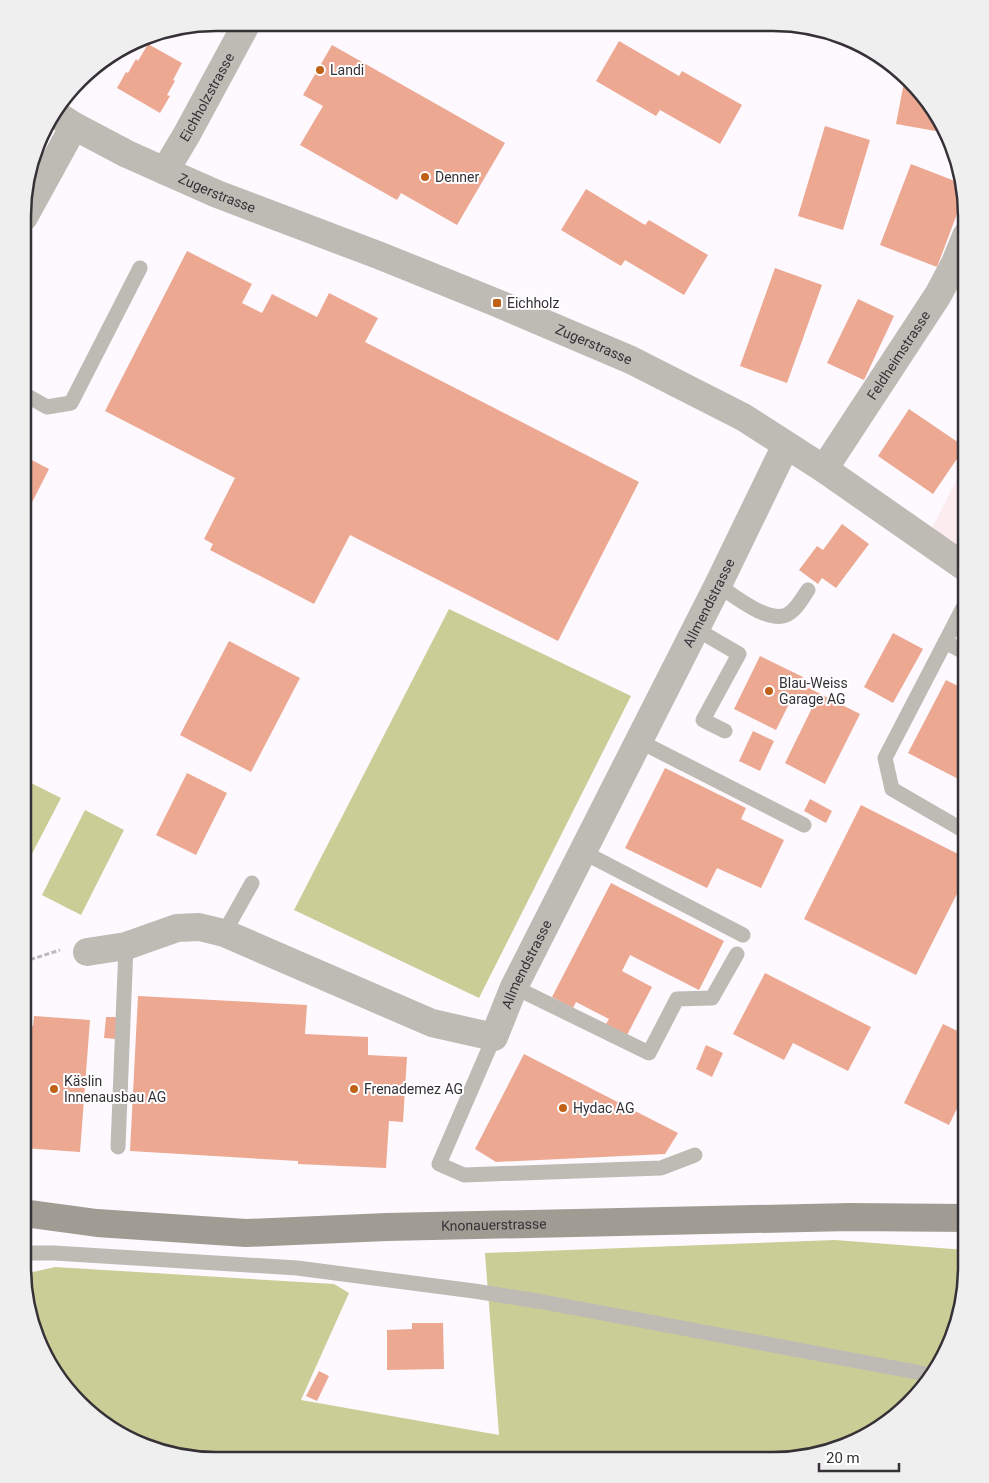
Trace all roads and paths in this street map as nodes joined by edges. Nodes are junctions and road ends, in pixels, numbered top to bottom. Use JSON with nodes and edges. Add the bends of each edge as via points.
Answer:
{"nodes":[{"id":1,"x":243,"y":31,"type":"edge"},
{"id":2,"x":64,"y":120,"type":"edge"},
{"id":3,"x":165,"y":170,"type":"junction"},
{"id":4,"x":33,"y":196,"type":"edge"},
{"id":5,"x":958,"y":256,"type":"edge"},
{"id":6,"x":140,"y":268,"type":"dead end"},
{"id":7,"x":31,"y":398,"type":"edge"},
{"id":8,"x":786,"y":445,"type":"junction"},
{"id":9,"x":824,"y":469,"type":"junction"},
{"id":10,"x":958,"y":562,"type":"edge"},
{"id":11,"x":718,"y":585,"type":"junction"},
{"id":12,"x":808,"y":590,"type":"dead end"},
{"id":13,"x":958,"y":617,"type":"edge"},
{"id":14,"x":696,"y":629,"type":"junction"},
{"id":15,"x":945,"y":642,"type":"junction"},
{"id":16,"x":958,"y":649,"type":"edge"},
{"id":17,"x":725,"y":731,"type":"dead end"},
{"id":18,"x":639,"y":741,"type":"junction"},
{"id":19,"x":804,"y":825,"type":"dead end"},
{"id":20,"x":958,"y":827,"type":"edge"},
{"id":21,"x":583,"y":852,"type":"junction"},
{"id":22,"x":252,"y":883,"type":"dead end"},
{"id":23,"x":224,"y":933,"type":"junction"},
{"id":24,"x":743,"y":935,"type":"dead end"},
{"id":25,"x":126,"y":946,"type":"junction"},
{"id":26,"x":87,"y":952,"type":"joint"},
{"id":27,"x":736,"y":954,"type":"dead end"},
{"id":28,"x":31,"y":959,"type":"edge"},
{"id":29,"x":514,"y":987,"type":"junction"},
{"id":30,"x":494,"y":1037,"type":"junction"},
{"id":31,"x":118,"y":1146,"type":"dead end"},
{"id":32,"x":696,"y":1155,"type":"dead end"},
{"id":33,"x":31,"y":1214,"type":"edge"},
{"id":34,"x":958,"y":1218,"type":"edge"},
{"id":35,"x":31,"y":1253,"type":"edge"},
{"id":36,"x":923,"y":1373,"type":"edge"}],
"edges":[{"from":1,"to":3,"type":"street","name":"Eichholzstrasse"},
{"from":2,"to":3,"type":"street","name":"Zugerstrasse","via":[[127,154]]},
{"from":2,"to":4,"type":"street"},
{"from":3,"to":8,"type":"street","name":"Zugerstrasse","via":[[217,194],[488,299],[631,360],[743,417]]},
{"from":5,"to":9,"type":"street","name":"Feldheimstrasse","via":[[938,295]]},
{"from":6,"to":7,"type":"lane","via":[[72,403],[47,407]]},
{"from":8,"to":9,"type":"street","name":"Zugerstrasse"},
{"from":8,"to":11,"type":"street","name":"Allmendstrasse"},
{"from":9,"to":10,"type":"street","name":"Zugerstrasse"},
{"from":11,"to":12,"type":"lane","via":[[762,614],[777,617],[790,613]]},
{"from":11,"to":14,"type":"street","name":"Allmendstrasse"},
{"from":13,"to":15,"type":"lane"},
{"from":14,"to":17,"type":"lane","via":[[739,654],[703,720]]},
{"from":14,"to":18,"type":"street","name":"Allmendstrasse"},
{"from":15,"to":16,"type":"lane"},
{"from":15,"to":20,"type":"lane","via":[[885,758],[892,790]]},
{"from":18,"to":19,"type":"lane"},
{"from":18,"to":21,"type":"street","name":"Allmendstrasse"},
{"from":21,"to":24,"type":"lane"},
{"from":21,"to":29,"type":"street","name":"Allmendstrasse"},
{"from":22,"to":23,"type":"lane"},
{"from":23,"to":25,"type":"street","via":[[199,927],[177,928]]},
{"from":23,"to":30,"type":"street","via":[[432,1023]]},
{"from":25,"to":26,"type":"street"},
{"from":25,"to":31,"type":"lane"},
{"from":26,"to":28,"type":"path","via":[[69,947]]},
{"from":27,"to":29,"type":"lane","via":[[712,998],[677,999],[649,1053]]},
{"from":29,"to":30,"type":"street","name":"Allmendstrasse"},
{"from":30,"to":32,"type":"lane","via":[[439,1164],[464,1175],[641,1169],[661,1168]]},
{"from":33,"to":34,"type":"street","name":"Knonauerstrasse","via":[[97,1223],[246,1232],[850,1217]]},
{"from":35,"to":36,"type":"lane","via":[[297,1268],[538,1301]]}]}
